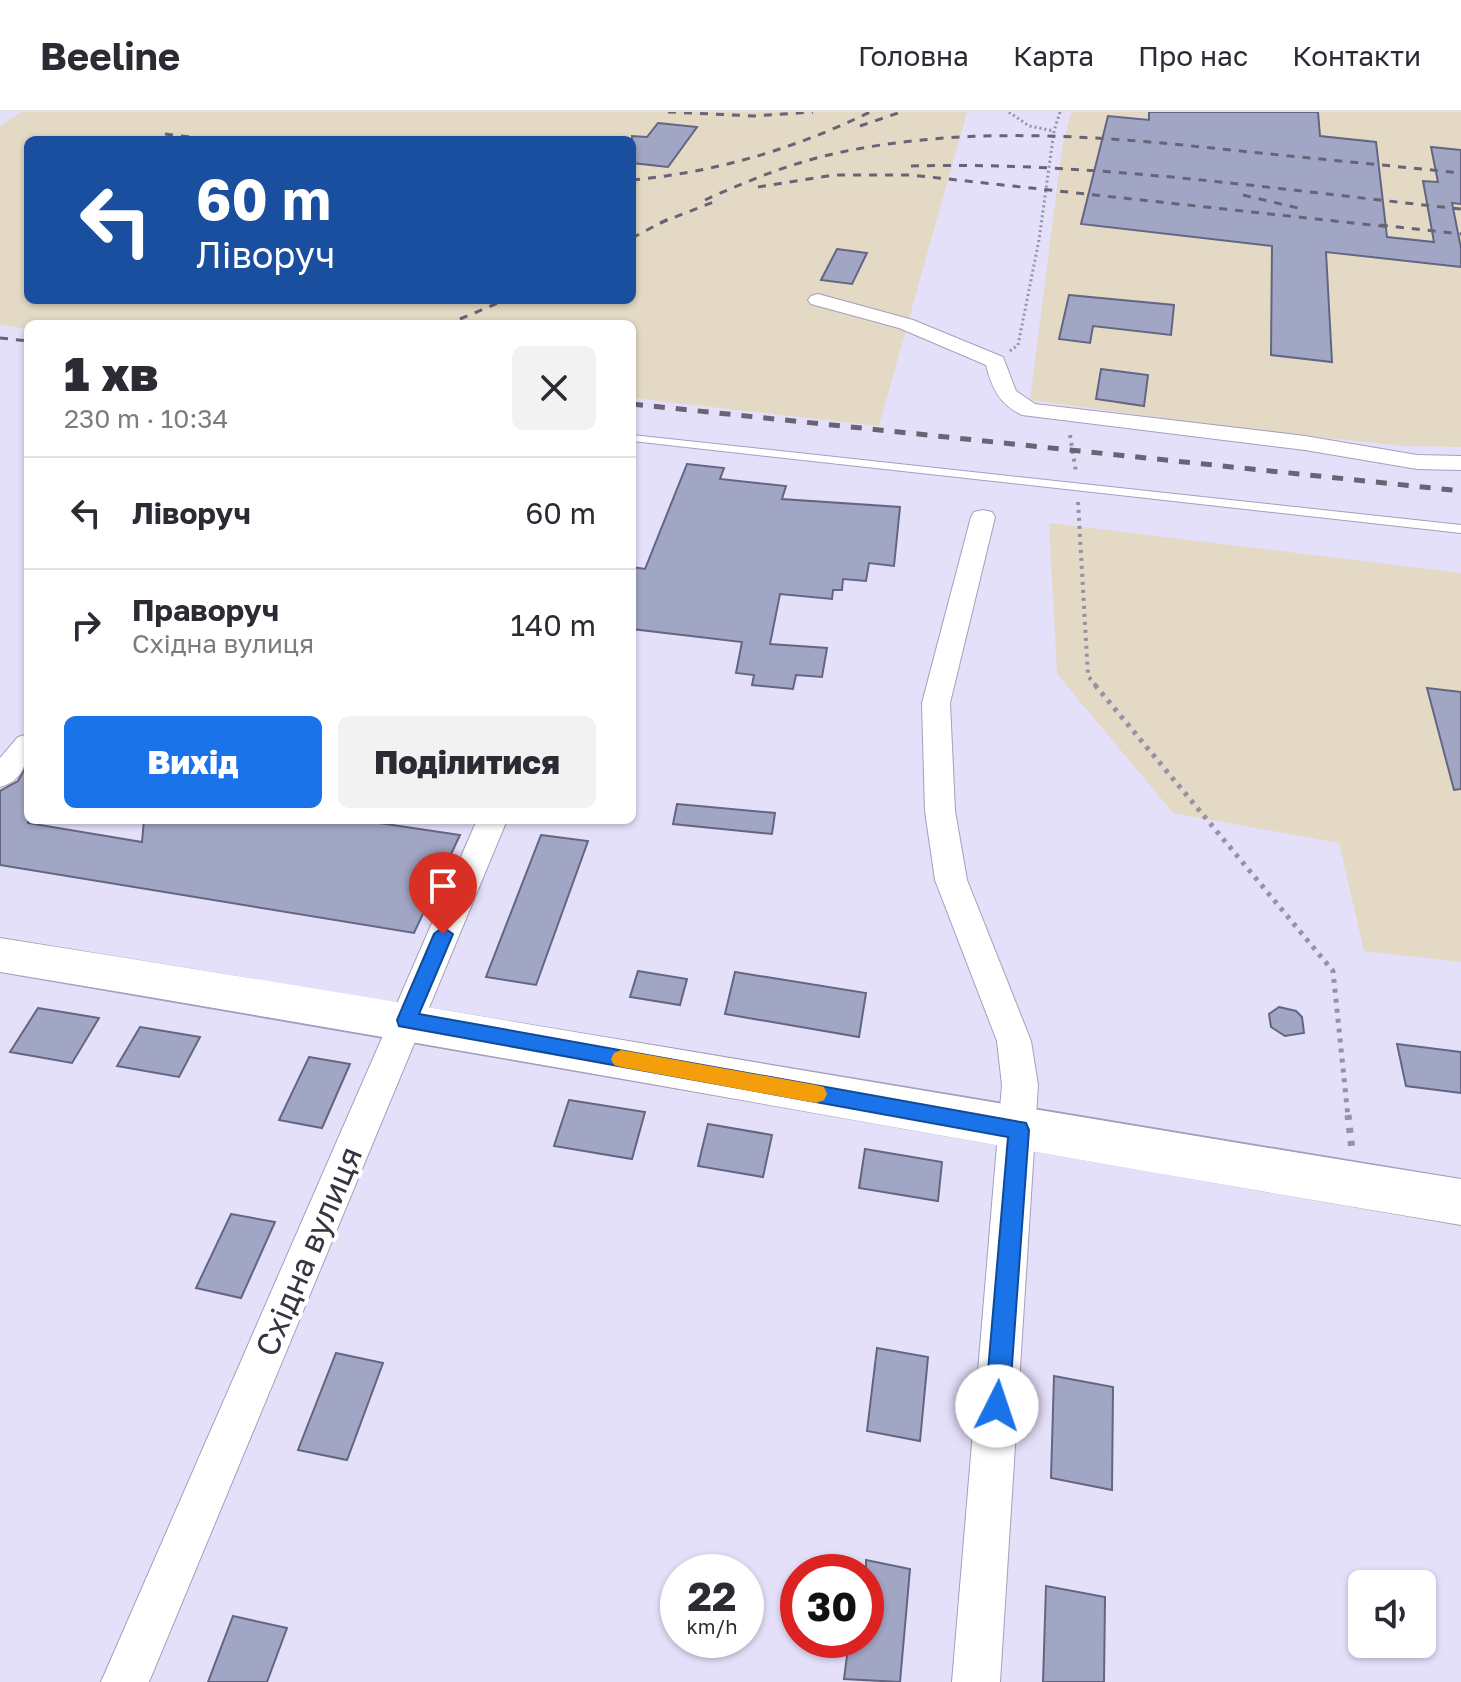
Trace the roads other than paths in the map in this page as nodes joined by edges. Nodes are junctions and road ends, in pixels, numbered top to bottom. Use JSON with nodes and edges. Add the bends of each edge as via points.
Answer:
{"nodes":[{"id":1,"x":818,"y":300,"type":"dead end"},
{"id":2,"x":636,"y":438,"type":"edge"},
{"id":3,"x":1461,"y":463,"type":"edge"},
{"id":4,"x":983,"y":517,"type":"dead end"},
{"id":5,"x":1461,"y":529,"type":"edge"},
{"id":6,"x":24,"y":749,"type":"edge"},
{"id":7,"x":0,"y":777,"type":"edge"},
{"id":8,"x":490,"y":824,"type":"edge"},
{"id":9,"x":0,"y":955,"type":"edge"},
{"id":10,"x":406,"y":1020,"type":"junction"},
{"id":11,"x":1019,"y":1130,"type":"junction"},
{"id":12,"x":1461,"y":1202,"type":"edge"},
{"id":13,"x":125,"y":1682,"type":"edge"},
{"id":14,"x":976,"y":1682,"type":"edge"}],
"edges":[{"from":1,"to":3,"type":"street","via":[[906,324],[996,361],[1006,395],[1030,410],[1417,462]]},
{"from":2,"to":5,"type":"lane"},
{"from":4,"to":11,"type":"street","via":[[936,703],[940,811],[951,880],[1014,1041]]},
{"from":6,"to":7,"type":"street"},
{"from":8,"to":10,"type":"street","name":"Східна вулиця"},
{"from":9,"to":10,"type":"street"},
{"from":10,"to":11,"type":"street"},
{"from":10,"to":13,"type":"street","name":"Східна вулиця"},
{"from":11,"to":12,"type":"street"},
{"from":11,"to":14,"type":"street"}]}
